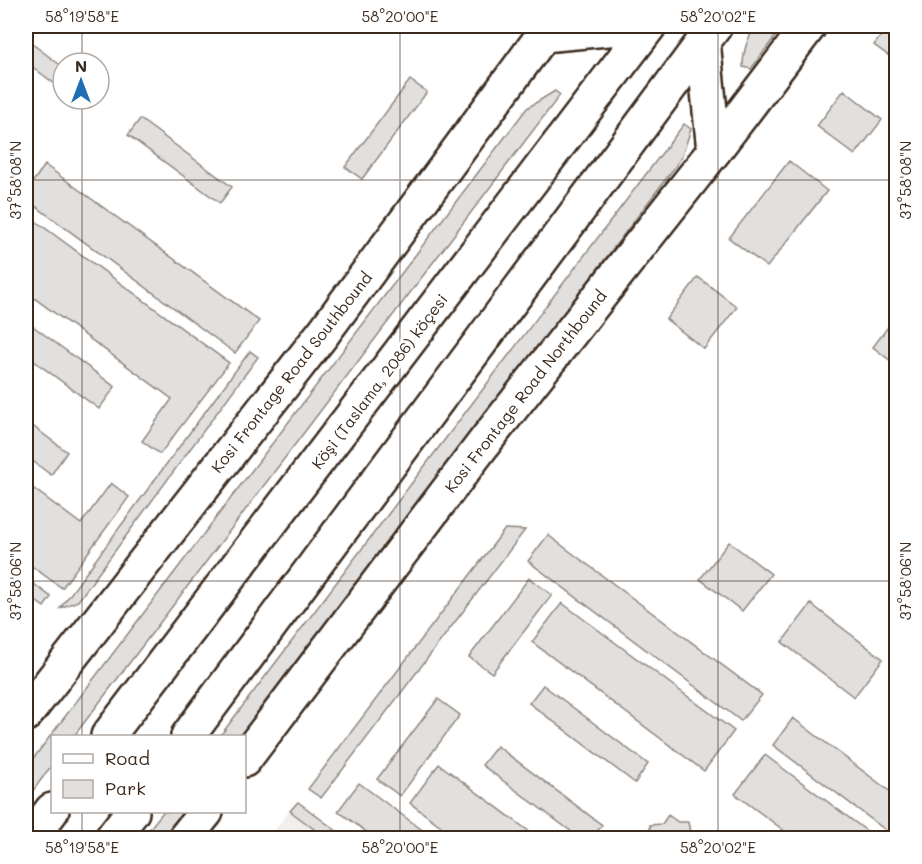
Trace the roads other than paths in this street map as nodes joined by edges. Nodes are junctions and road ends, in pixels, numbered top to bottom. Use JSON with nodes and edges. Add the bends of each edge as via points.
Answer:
{"nodes":[{"id":1,"x":640,"y":26,"type":"edge"},
{"id":2,"x":649,"y":26,"type":"edge"},
{"id":3,"x":809,"y":26,"type":"edge"},
{"id":4,"x":547,"y":30,"type":"edge"},
{"id":5,"x":709,"y":33,"type":"edge"},
{"id":6,"x":714,"y":151,"type":"junction"},
{"id":7,"x":26,"y":714,"type":"edge"},
{"id":8,"x":109,"y":735,"type":"edge"},
{"id":9,"x":189,"y":735,"type":"edge"},
{"id":10,"x":246,"y":757,"type":"edge"},
{"id":11,"x":51,"y":811,"type":"edge"},
{"id":12,"x":131,"y":813,"type":"edge"},
{"id":13,"x":205,"y":813,"type":"edge"},
{"id":14,"x":31,"y":838,"type":"edge"},
{"id":15,"x":112,"y":838,"type":"edge"},
{"id":16,"x":185,"y":838,"type":"edge"}],
"edges":[{"from":1,"to":4,"type":"main road"},
{"from":2,"to":8,"type":"main road","name":"Köşi (Taslama, 2086) köçesi"},
{"from":3,"to":6,"type":"main road","name":"Kosi Frontage Road Northbound"},
{"from":4,"to":7,"type":"main road","name":"Kosi Frontage Road Southbound","via":[[324,332]]},
{"from":5,"to":6,"type":"main road"},
{"from":5,"to":9,"type":"main road"},
{"from":6,"to":10,"type":"main road","name":"Kosi Frontage Road Northbound","via":[[487,439]]},
{"from":11,"to":14,"type":"main road"},
{"from":12,"to":15,"type":"main road"},
{"from":13,"to":16,"type":"main road"}]}
